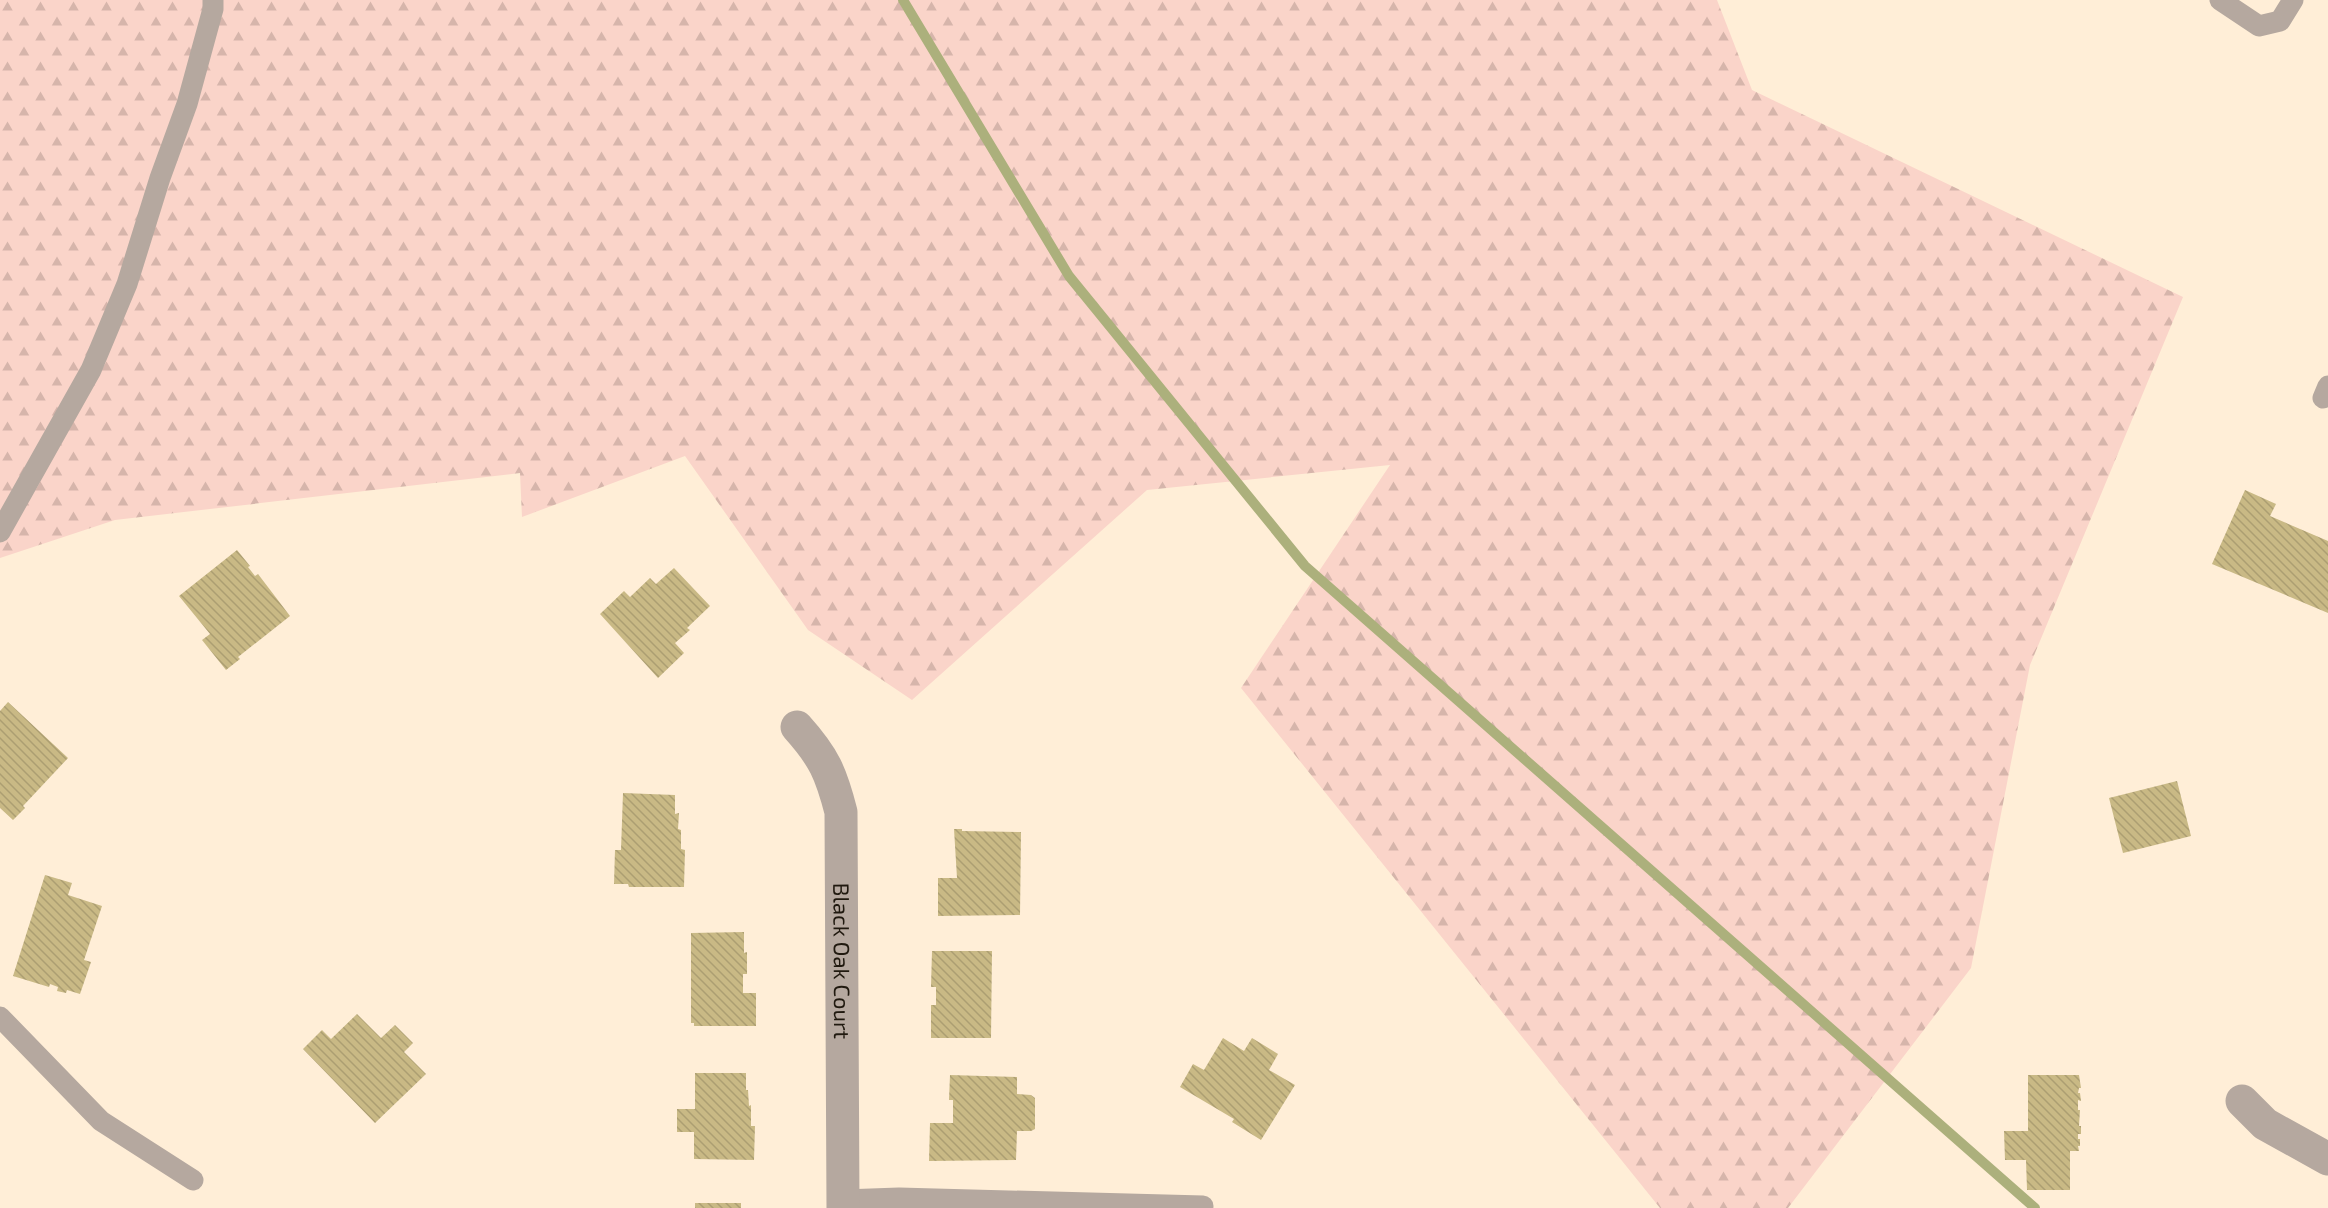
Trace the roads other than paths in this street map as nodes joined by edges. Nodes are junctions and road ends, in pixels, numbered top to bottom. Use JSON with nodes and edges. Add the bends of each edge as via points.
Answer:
{"nodes":[{"id":1,"x":213,"y":0,"type":"edge"},
{"id":2,"x":2220,"y":0,"type":"edge"},
{"id":3,"x":2293,"y":0,"type":"edge"},
{"id":4,"x":0,"y":532,"type":"edge"},
{"id":5,"x":797,"y":727,"type":"dead end"},
{"id":6,"x":0,"y":1017,"type":"edge"},
{"id":7,"x":2242,"y":1101,"type":"dead end"},
{"id":8,"x":2328,"y":1160,"type":"edge"},
{"id":9,"x":193,"y":1180,"type":"dead end"},
{"id":10,"x":843,"y":1204,"type":"edge"},
{"id":11,"x":1203,"y":1206,"type":"dead end"}],
"edges":[{"from":1,"to":4,"type":"lane","via":[[187,104],[127,284],[91,370]]},
{"from":2,"to":3,"type":"lane","via":[[2259,26],[2280,21]]},
{"from":5,"to":10,"type":"street","name":"Black Oak Court","via":[[833,778],[842,812]]},
{"from":6,"to":9,"type":"lane","via":[[101,1121]]},
{"from":7,"to":8,"type":"street","via":[[2265,1124]]},
{"from":10,"to":11,"type":"lane","via":[[899,1198]]}]}
